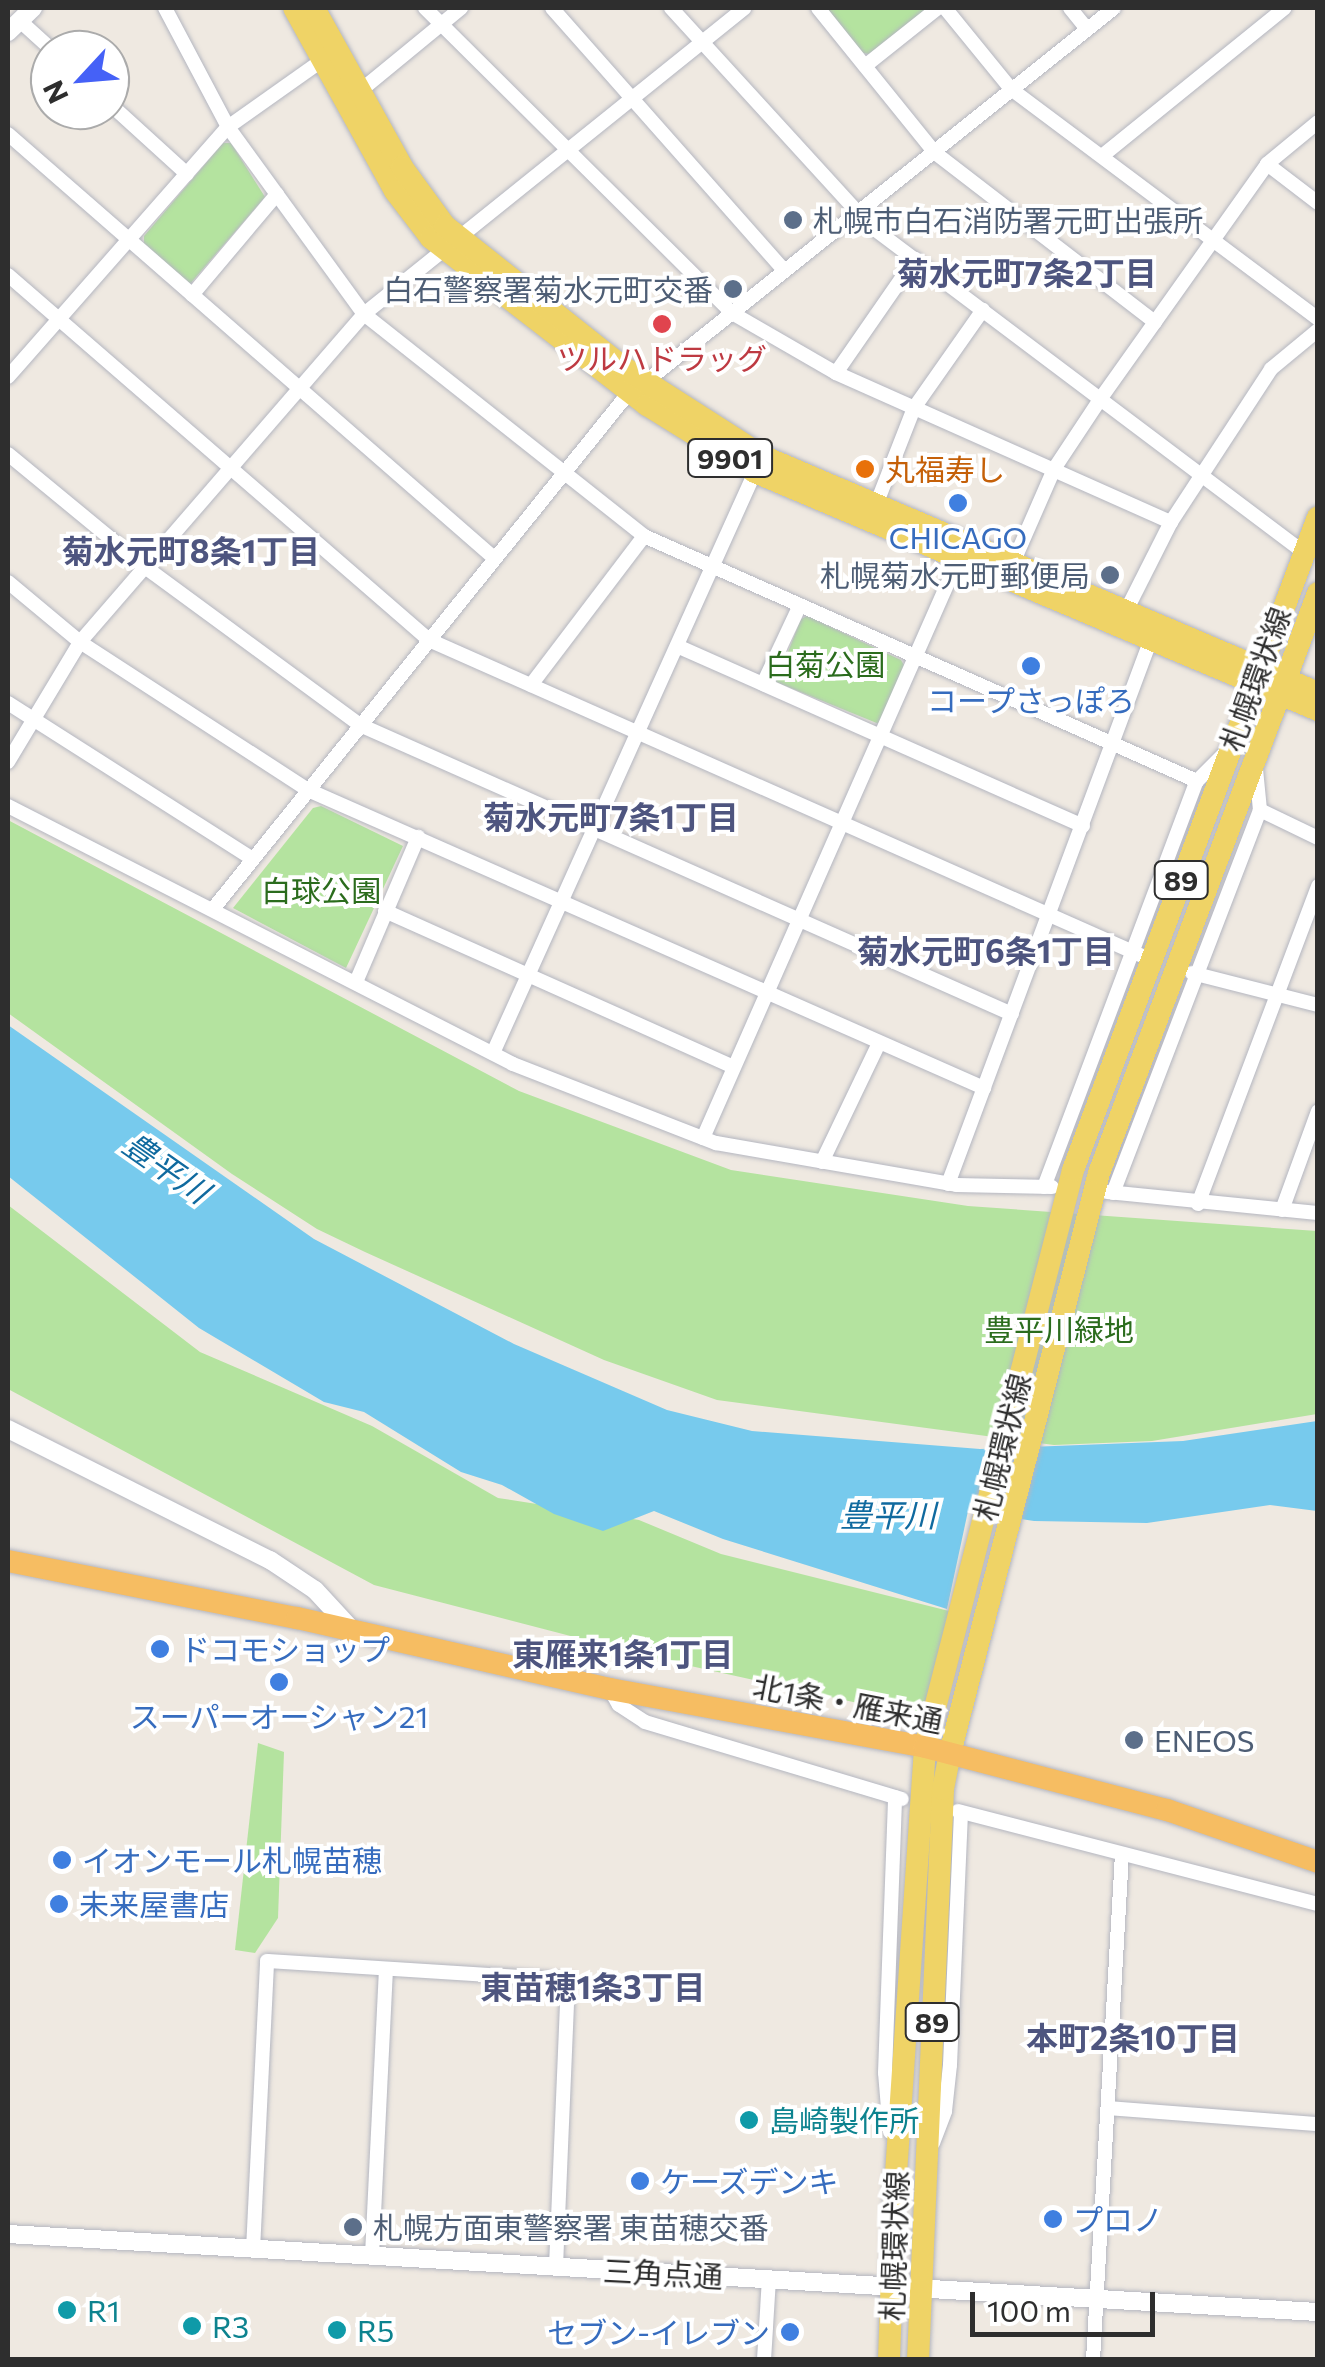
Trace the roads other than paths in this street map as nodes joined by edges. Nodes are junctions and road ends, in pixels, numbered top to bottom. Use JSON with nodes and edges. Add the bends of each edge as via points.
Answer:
{"nodes":[{"id":1,"x":165,"y":8,"type":"edge"},
{"id":2,"x":294,"y":8,"type":"edge"},
{"id":3,"x":314,"y":8,"type":"edge"},
{"id":4,"x":425,"y":8,"type":"edge"},
{"id":5,"x":461,"y":8,"type":"edge"},
{"id":6,"x":552,"y":8,"type":"edge"},
{"id":7,"x":671,"y":8,"type":"edge"},
{"id":8,"x":744,"y":8,"type":"edge"},
{"id":9,"x":818,"y":8,"type":"edge"},
{"id":10,"x":942,"y":8,"type":"edge"},
{"id":11,"x":1070,"y":8,"type":"edge"},
{"id":12,"x":1114,"y":8,"type":"edge"},
{"id":13,"x":1285,"y":8,"type":"edge"},
{"id":14,"x":441,"y":24,"type":"junction"},
{"id":15,"x":1087,"y":30,"type":"junction"},
{"id":16,"x":702,"y":42,"type":"junction"},
{"id":17,"x":330,"y":55,"type":"junction"},
{"id":18,"x":865,"y":66,"type":"junction"},
{"id":19,"x":1011,"y":89,"type":"junction"},
{"id":20,"x":360,"y":90,"type":"junction"},
{"id":21,"x":630,"y":100,"type":"junction"},
{"id":22,"x":130,"y":122,"type":"edge"},
{"id":23,"x":1318,"y":122,"type":"edge"},
{"id":24,"x":228,"y":127,"type":"junction"},
{"id":25,"x":8,"y":134,"type":"edge"},
{"id":26,"x":566,"y":152,"type":"junction"},
{"id":27,"x":934,"y":152,"type":"junction"},
{"id":28,"x":1102,"y":156,"type":"junction"},
{"id":29,"x":1267,"y":164,"type":"junction"},
{"id":30,"x":186,"y":174,"type":"junction"},
{"id":31,"x":277,"y":194,"type":"junction"},
{"id":32,"x":1318,"y":202,"type":"edge"},
{"id":33,"x":856,"y":214,"type":"junction"},
{"id":34,"x":130,"y":240,"type":"junction"},
{"id":35,"x":1212,"y":240,"type":"junction"},
{"id":36,"x":451,"y":244,"type":"junction"},
{"id":37,"x":915,"y":259,"type":"junction"},
{"id":38,"x":785,"y":271,"type":"junction"},
{"id":39,"x":8,"y":274,"type":"edge"},
{"id":40,"x":192,"y":295,"type":"junction"},
{"id":41,"x":983,"y":310,"type":"junction"},
{"id":42,"x":732,"y":313,"type":"junction"},
{"id":43,"x":364,"y":314,"type":"junction"},
{"id":44,"x":1318,"y":319,"type":"edge"},
{"id":45,"x":60,"y":321,"type":"junction"},
{"id":46,"x":1154,"y":322,"type":"junction"},
{"id":47,"x":1318,"y":330,"type":"edge"},
{"id":48,"x":836,"y":373,"type":"junction"},
{"id":49,"x":8,"y":377,"type":"edge"},
{"id":50,"x":640,"y":388,"type":"junction"},
{"id":51,"x":300,"y":389,"type":"junction"},
{"id":52,"x":1102,"y":398,"type":"junction"},
{"id":53,"x":914,"y":408,"type":"junction"},
{"id":54,"x":8,"y":454,"type":"edge"},
{"id":55,"x":230,"y":468,"type":"junction"},
{"id":56,"x":1054,"y":469,"type":"junction"},
{"id":57,"x":564,"y":472,"type":"junction"},
{"id":58,"x":756,"y":472,"type":"junction"},
{"id":59,"x":1200,"y":474,"type":"junction"},
{"id":60,"x":876,"y":505,"type":"junction"},
{"id":61,"x":1318,"y":518,"type":"edge"},
{"id":62,"x":1171,"y":522,"type":"junction"},
{"id":63,"x":644,"y":536,"type":"junction"},
{"id":64,"x":962,"y":550,"type":"junction"},
{"id":65,"x":1302,"y":551,"type":"junction"},
{"id":66,"x":494,"y":558,"type":"junction"},
{"id":67,"x":1013,"y":562,"type":"junction"},
{"id":68,"x":713,"y":566,"type":"junction"},
{"id":69,"x":145,"y":567,"type":"junction"},
{"id":70,"x":8,"y":582,"type":"edge"},
{"id":71,"x":1318,"y":593,"type":"edge"},
{"id":72,"x":800,"y":605,"type":"junction"},
{"id":73,"x":1126,"y":611,"type":"junction"},
{"id":74,"x":429,"y":640,"type":"junction"},
{"id":75,"x":1151,"y":640,"type":"junction"},
{"id":76,"x":80,"y":642,"type":"junction"},
{"id":77,"x":677,"y":646,"type":"junction"},
{"id":78,"x":916,"y":656,"type":"junction"},
{"id":79,"x":1255,"y":677,"type":"junction"},
{"id":80,"x":763,"y":684,"type":"junction"},
{"id":81,"x":532,"y":685,"type":"junction"},
{"id":82,"x":1282,"y":688,"type":"junction"},
{"id":83,"x":1318,"y":692,"type":"edge"},
{"id":84,"x":8,"y":703,"type":"edge"},
{"id":85,"x":1318,"y":710,"type":"edge"},
{"id":86,"x":33,"y":721,"type":"junction"},
{"id":87,"x":360,"y":726,"type":"junction"},
{"id":88,"x":638,"y":733,"type":"junction"},
{"id":89,"x":880,"y":736,"type":"junction"},
{"id":90,"x":1113,"y":744,"type":"junction"},
{"id":91,"x":1232,"y":746,"type":"junction"},
{"id":92,"x":8,"y":762,"type":"edge"},
{"id":93,"x":1256,"y":763,"type":"junction"},
{"id":94,"x":1197,"y":781,"type":"junction"},
{"id":95,"x":308,"y":790,"type":"junction"},
{"id":96,"x":8,"y":806,"type":"edge"},
{"id":97,"x":1260,"y":810,"type":"junction"},
{"id":98,"x":842,"y":824,"type":"junction"},
{"id":99,"x":1082,"y":826,"type":"junction"},
{"id":100,"x":594,"y":830,"type":"junction"},
{"id":101,"x":418,"y":837,"type":"junction"},
{"id":102,"x":1318,"y":838,"type":"edge"},
{"id":103,"x":253,"y":860,"type":"junction"},
{"id":104,"x":1318,"y":886,"type":"edge"},
{"id":105,"x":562,"y":901,"type":"junction"},
{"id":106,"x":213,"y":909,"type":"junction"},
{"id":107,"x":384,"y":911,"type":"junction"},
{"id":108,"x":1049,"y":915,"type":"junction"},
{"id":109,"x":799,"y":920,"type":"junction"},
{"id":110,"x":1137,"y":953,"type":"junction"},
{"id":111,"x":1193,"y":973,"type":"junction"},
{"id":112,"x":531,"y":975,"type":"junction"},
{"id":113,"x":356,"y":982,"type":"junction"},
{"id":114,"x":767,"y":992,"type":"junction"},
{"id":115,"x":1278,"y":995,"type":"junction"},
{"id":116,"x":1318,"y":1005,"type":"edge"},
{"id":117,"x":1012,"y":1014,"type":"junction"},
{"id":118,"x":879,"y":1043,"type":"junction"},
{"id":119,"x":492,"y":1053,"type":"junction"},
{"id":120,"x":733,"y":1067,"type":"junction"},
{"id":121,"x":984,"y":1088,"type":"junction"},
{"id":122,"x":1318,"y":1111,"type":"edge"},
{"id":123,"x":703,"y":1138,"type":"junction"},
{"id":124,"x":822,"y":1162,"type":"junction"},
{"id":125,"x":948,"y":1184,"type":"junction"},
{"id":126,"x":1198,"y":1204,"type":"junction"},
{"id":127,"x":1282,"y":1210,"type":"junction"},
{"id":128,"x":1318,"y":1213,"type":"edge"},
{"id":129,"x":8,"y":1429,"type":"edge"},
{"id":130,"x":8,"y":1561,"type":"edge"},
{"id":131,"x":356,"y":1634,"type":"junction"},
{"id":132,"x":610,"y":1690,"type":"junction"},
{"id":133,"x":951,"y":1699,"type":"junction"},
{"id":134,"x":925,"y":1747,"type":"junction"},
{"id":135,"x":950,"y":1753,"type":"junction"},
{"id":136,"x":1122,"y":1854,"type":"junction"},
{"id":137,"x":1318,"y":1862,"type":"edge"},
{"id":138,"x":1318,"y":1904,"type":"edge"},
{"id":139,"x":386,"y":1970,"type":"junction"},
{"id":140,"x":1108,"y":2108,"type":"junction"},
{"id":141,"x":1318,"y":2124,"type":"edge"},
{"id":142,"x":928,"y":2157,"type":"junction"},
{"id":143,"x":896,"y":2188,"type":"junction"},
{"id":144,"x":8,"y":2234,"type":"edge"},
{"id":145,"x":253,"y":2250,"type":"junction"},
{"id":146,"x":372,"y":2256,"type":"junction"},
{"id":147,"x":556,"y":2266,"type":"junction"},
{"id":148,"x":768,"y":2279,"type":"junction"},
{"id":149,"x":890,"y":2286,"type":"junction"},
{"id":150,"x":922,"y":2292,"type":"junction"},
{"id":151,"x":1096,"y":2298,"type":"junction"},
{"id":152,"x":1318,"y":2312,"type":"edge"},
{"id":153,"x":764,"y":2360,"type":"edge"},
{"id":154,"x":890,"y":2360,"type":"edge"},
{"id":155,"x":918,"y":2360,"type":"edge"},
{"id":156,"x":1093,"y":2360,"type":"edge"}],
"edges":[{"from":1,"to":24,"type":"street"},
{"from":2,"to":17,"type":"main road","number":"9901"},
{"from":3,"to":17,"type":"main road","number":"9901"},
{"from":4,"to":14,"type":"street"},
{"from":5,"to":14,"type":"street"},
{"from":6,"to":21,"type":"street"},
{"from":7,"to":16,"type":"street"},
{"from":8,"to":16,"type":"street"},
{"from":9,"to":18,"type":"street"},
{"from":10,"to":18,"type":"street"},
{"from":10,"to":19,"type":"street"},
{"from":11,"to":15,"type":"street"},
{"from":12,"to":15,"type":"street"},
{"from":13,"to":28,"type":"street"},
{"from":14,"to":20,"type":"street"},
{"from":14,"to":26,"type":"street"},
{"from":15,"to":19,"type":"street"},
{"from":16,"to":21,"type":"street"},
{"from":16,"to":33,"type":"street"},
{"from":17,"to":20,"type":"main road","number":"9901"},
{"from":17,"to":24,"type":"street"},
{"from":17,"to":36,"type":"main road","number":"9901","via":[[395,191]]},
{"from":18,"to":27,"type":"street"},
{"from":19,"to":27,"type":"street"},
{"from":19,"to":28,"type":"street"},
{"from":20,"to":36,"type":"main road","number":"9901"},
{"from":21,"to":26,"type":"street"},
{"from":21,"to":38,"type":"street"},
{"from":22,"to":30,"type":"street"},
{"from":23,"to":29,"type":"street"},
{"from":24,"to":30,"type":"street"},
{"from":24,"to":31,"type":"street"},
{"from":25,"to":34,"type":"street"},
{"from":26,"to":36,"type":"street"},
{"from":26,"to":42,"type":"street"},
{"from":27,"to":33,"type":"street"},
{"from":27,"to":46,"type":"street"},
{"from":28,"to":35,"type":"street"},
{"from":29,"to":32,"type":"street"},
{"from":29,"to":35,"type":"street"},
{"from":30,"to":34,"type":"street"},
{"from":31,"to":40,"type":"street"},
{"from":31,"to":43,"type":"street"},
{"from":33,"to":37,"type":"street"},
{"from":33,"to":38,"type":"street"},
{"from":34,"to":40,"type":"street"},
{"from":34,"to":45,"type":"street"},
{"from":35,"to":44,"type":"street"},
{"from":35,"to":46,"type":"street"},
{"from":36,"to":43,"type":"street"},
{"from":36,"to":50,"type":"main road","number":"9901"},
{"from":37,"to":41,"type":"street"},
{"from":37,"to":48,"type":"street"},
{"from":38,"to":42,"type":"street"},
{"from":39,"to":45,"type":"street"},
{"from":40,"to":51,"type":"street"},
{"from":41,"to":52,"type":"street"},
{"from":41,"to":53,"type":"street"},
{"from":42,"to":48,"type":"street"},
{"from":42,"to":50,"type":"street"},
{"from":43,"to":51,"type":"street"},
{"from":43,"to":57,"type":"street"},
{"from":45,"to":49,"type":"street"},
{"from":45,"to":55,"type":"street"},
{"from":46,"to":52,"type":"street"},
{"from":47,"to":59,"type":"street","via":[[1271,369]]},
{"from":48,"to":53,"type":"street"},
{"from":50,"to":57,"type":"street"},
{"from":50,"to":58,"type":"main road","number":"9901"},
{"from":50,"to":60,"type":"main road","number":"9901","via":[[762,456]]},
{"from":51,"to":55,"type":"street"},
{"from":51,"to":66,"type":"street"},
{"from":52,"to":56,"type":"street"},
{"from":52,"to":59,"type":"street"},
{"from":53,"to":56,"type":"street"},
{"from":53,"to":60,"type":"street"},
{"from":54,"to":69,"type":"street"},
{"from":55,"to":69,"type":"street"},
{"from":55,"to":74,"type":"street"},
{"from":56,"to":62,"type":"street"},
{"from":56,"to":67,"type":"street"},
{"from":57,"to":63,"type":"street"},
{"from":57,"to":66,"type":"street"},
{"from":58,"to":64,"type":"main road","number":"9901"},
{"from":58,"to":68,"type":"street"},
{"from":59,"to":62,"type":"street"},
{"from":59,"to":65,"type":"street"},
{"from":60,"to":64,"type":"main road","number":"9901"},
{"from":61,"to":65,"type":"main road","name":"札幌環状線","number":"89"},
{"from":62,"to":73,"type":"street"},
{"from":63,"to":68,"type":"street"},
{"from":63,"to":81,"type":"street"},
{"from":64,"to":67,"type":"main road","number":"9901"},
{"from":64,"to":75,"type":"main road","number":"9901"},
{"from":64,"to":78,"type":"street"},
{"from":65,"to":79,"type":"main road","name":"札幌環状線","number":"89"},
{"from":66,"to":74,"type":"street"},
{"from":67,"to":73,"type":"main road","number":"9901"},
{"from":68,"to":72,"type":"street"},
{"from":68,"to":77,"type":"street"},
{"from":69,"to":76,"type":"street"},
{"from":69,"to":87,"type":"street"},
{"from":70,"to":76,"type":"street"},
{"from":71,"to":82,"type":"main road","name":"札幌環状線","number":"89"},
{"from":72,"to":78,"type":"street"},
{"from":72,"to":80,"type":"street"},
{"from":73,"to":79,"type":"main road","number":"9901"},
{"from":74,"to":81,"type":"street"},
{"from":74,"to":87,"type":"street"},
{"from":75,"to":79,"type":"main road","number":"9901"},
{"from":75,"to":90,"type":"street"},
{"from":76,"to":86,"type":"street"},
{"from":76,"to":95,"type":"street"},
{"from":77,"to":80,"type":"street"},
{"from":77,"to":88,"type":"street"},
{"from":78,"to":89,"type":"street"},
{"from":78,"to":90,"type":"street"},
{"from":79,"to":82,"type":"main road","number":"9901"},
{"from":79,"to":91,"type":"main road","name":"札幌環状線","number":"89"},
{"from":80,"to":89,"type":"street"},
{"from":81,"to":88,"type":"street"},
{"from":82,"to":83,"type":"main road","number":"9901"},
{"from":82,"to":85,"type":"main road","number":"9901"},
{"from":82,"to":93,"type":"main road","name":"札幌環状線","number":"89"},
{"from":84,"to":86,"type":"street"},
{"from":86,"to":92,"type":"street"},
{"from":86,"to":103,"type":"street"},
{"from":87,"to":95,"type":"street"},
{"from":87,"to":100,"type":"street"},
{"from":88,"to":98,"type":"street"},
{"from":88,"to":100,"type":"street"},
{"from":89,"to":98,"type":"street"},
{"from":89,"to":99,"type":"street"},
{"from":90,"to":94,"type":"street"},
{"from":90,"to":99,"type":"street"},
{"from":91,"to":94,"type":"street"},
{"from":91,"to":133,"type":"main road","name":"札幌環状線","number":"89","via":[[1073,1170]]},
{"from":93,"to":97,"type":"street"},
{"from":93,"to":133,"type":"main road","name":"札幌環状線","number":"89","via":[[1099,1173]]},
{"from":94,"to":110,"type":"street"},
{"from":95,"to":101,"type":"street"},
{"from":95,"to":103,"type":"street"},
{"from":96,"to":106,"type":"street"},
{"from":97,"to":102,"type":"street"},
{"from":97,"to":111,"type":"street"},
{"from":98,"to":108,"type":"street"},
{"from":98,"to":109,"type":"street"},
{"from":99,"to":108,"type":"street"},
{"from":100,"to":105,"type":"street"},
{"from":100,"to":109,"type":"street"},
{"from":101,"to":105,"type":"street"},
{"from":101,"to":107,"type":"street"},
{"from":103,"to":106,"type":"street"},
{"from":104,"to":115,"type":"street"},
{"from":105,"to":112,"type":"street"},
{"from":105,"to":114,"type":"street"},
{"from":106,"to":113,"type":"street"},
{"from":107,"to":112,"type":"street"},
{"from":107,"to":113,"type":"street"},
{"from":108,"to":110,"type":"street"},
{"from":108,"to":117,"type":"street"},
{"from":109,"to":114,"type":"street"},
{"from":109,"to":117,"type":"street"},
{"from":110,"to":125,"type":"street","via":[[1048,1187]]},
{"from":111,"to":115,"type":"street"},
{"from":111,"to":126,"type":"street","via":[[1110,1193]]},
{"from":112,"to":119,"type":"street"},
{"from":112,"to":120,"type":"street"},
{"from":113,"to":119,"type":"street"},
{"from":114,"to":118,"type":"street"},
{"from":114,"to":120,"type":"street"},
{"from":115,"to":116,"type":"street"},
{"from":115,"to":126,"type":"street"},
{"from":117,"to":121,"type":"street"},
{"from":118,"to":121,"type":"street"},
{"from":118,"to":124,"type":"street"},
{"from":119,"to":123,"type":"street"},
{"from":120,"to":123,"type":"street"},
{"from":121,"to":125,"type":"street"},
{"from":122,"to":127,"type":"street"},
{"from":123,"to":124,"type":"street"},
{"from":124,"to":125,"type":"street"},
{"from":126,"to":127,"type":"street"},
{"from":127,"to":128,"type":"street"},
{"from":129,"to":131,"type":"street","via":[[270,1560],[315,1590]]},
{"from":130,"to":131,"type":"highway","name":"北1条・雁来通"},
{"from":131,"to":132,"type":"highway","name":"北1条・雁来通"},
{"from":132,"to":134,"type":"highway","name":"北1条・雁来通"},
{"from":132,"to":143,"type":"street","via":[[645,1722],[899,1798],[885,2073]]},
{"from":133,"to":134,"type":"main road","name":"札幌環状線","number":"89"},
{"from":133,"to":135,"type":"main road","name":"札幌環状線","number":"89"},
{"from":134,"to":135,"type":"highway","name":"北1条・雁来通"},
{"from":134,"to":143,"type":"main road","name":"札幌環状線","number":"89"},
{"from":135,"to":137,"type":"highway","name":"北1条・雁来通","via":[[1167,1810]]},
{"from":135,"to":142,"type":"main road","name":"札幌環状線","number":"89","via":[[943,1789]]},
{"from":136,"to":138,"type":"street"},
{"from":136,"to":140,"type":"street"},
{"from":136,"to":142,"type":"street","via":[[960,1811],[949,2078]]},
{"from":139,"to":145,"type":"street","via":[[266,1962]]},
{"from":139,"to":146,"type":"street"},
{"from":139,"to":147,"type":"street","via":[[568,1980]]},
{"from":140,"to":141,"type":"street"},
{"from":140,"to":151,"type":"street"},
{"from":142,"to":150,"type":"main road","name":"札幌環状線","number":"89"},
{"from":143,"to":149,"type":"main road","name":"札幌環状線","number":"89"},
{"from":144,"to":145,"type":"street","name":"三角点通"},
{"from":145,"to":146,"type":"street","name":"三角点通"},
{"from":146,"to":147,"type":"street","name":"三角点通"},
{"from":147,"to":148,"type":"street","name":"三角点通"},
{"from":148,"to":149,"type":"street","name":"三角点通"},
{"from":148,"to":153,"type":"street"},
{"from":149,"to":150,"type":"street","name":"三角点通"},
{"from":149,"to":154,"type":"main road","name":"札幌環状線","number":"89"},
{"from":150,"to":151,"type":"street","name":"三角点通"},
{"from":150,"to":155,"type":"main road","name":"札幌環状線","number":"89"},
{"from":151,"to":152,"type":"street","name":"三角点通"},
{"from":151,"to":156,"type":"street"}]}
